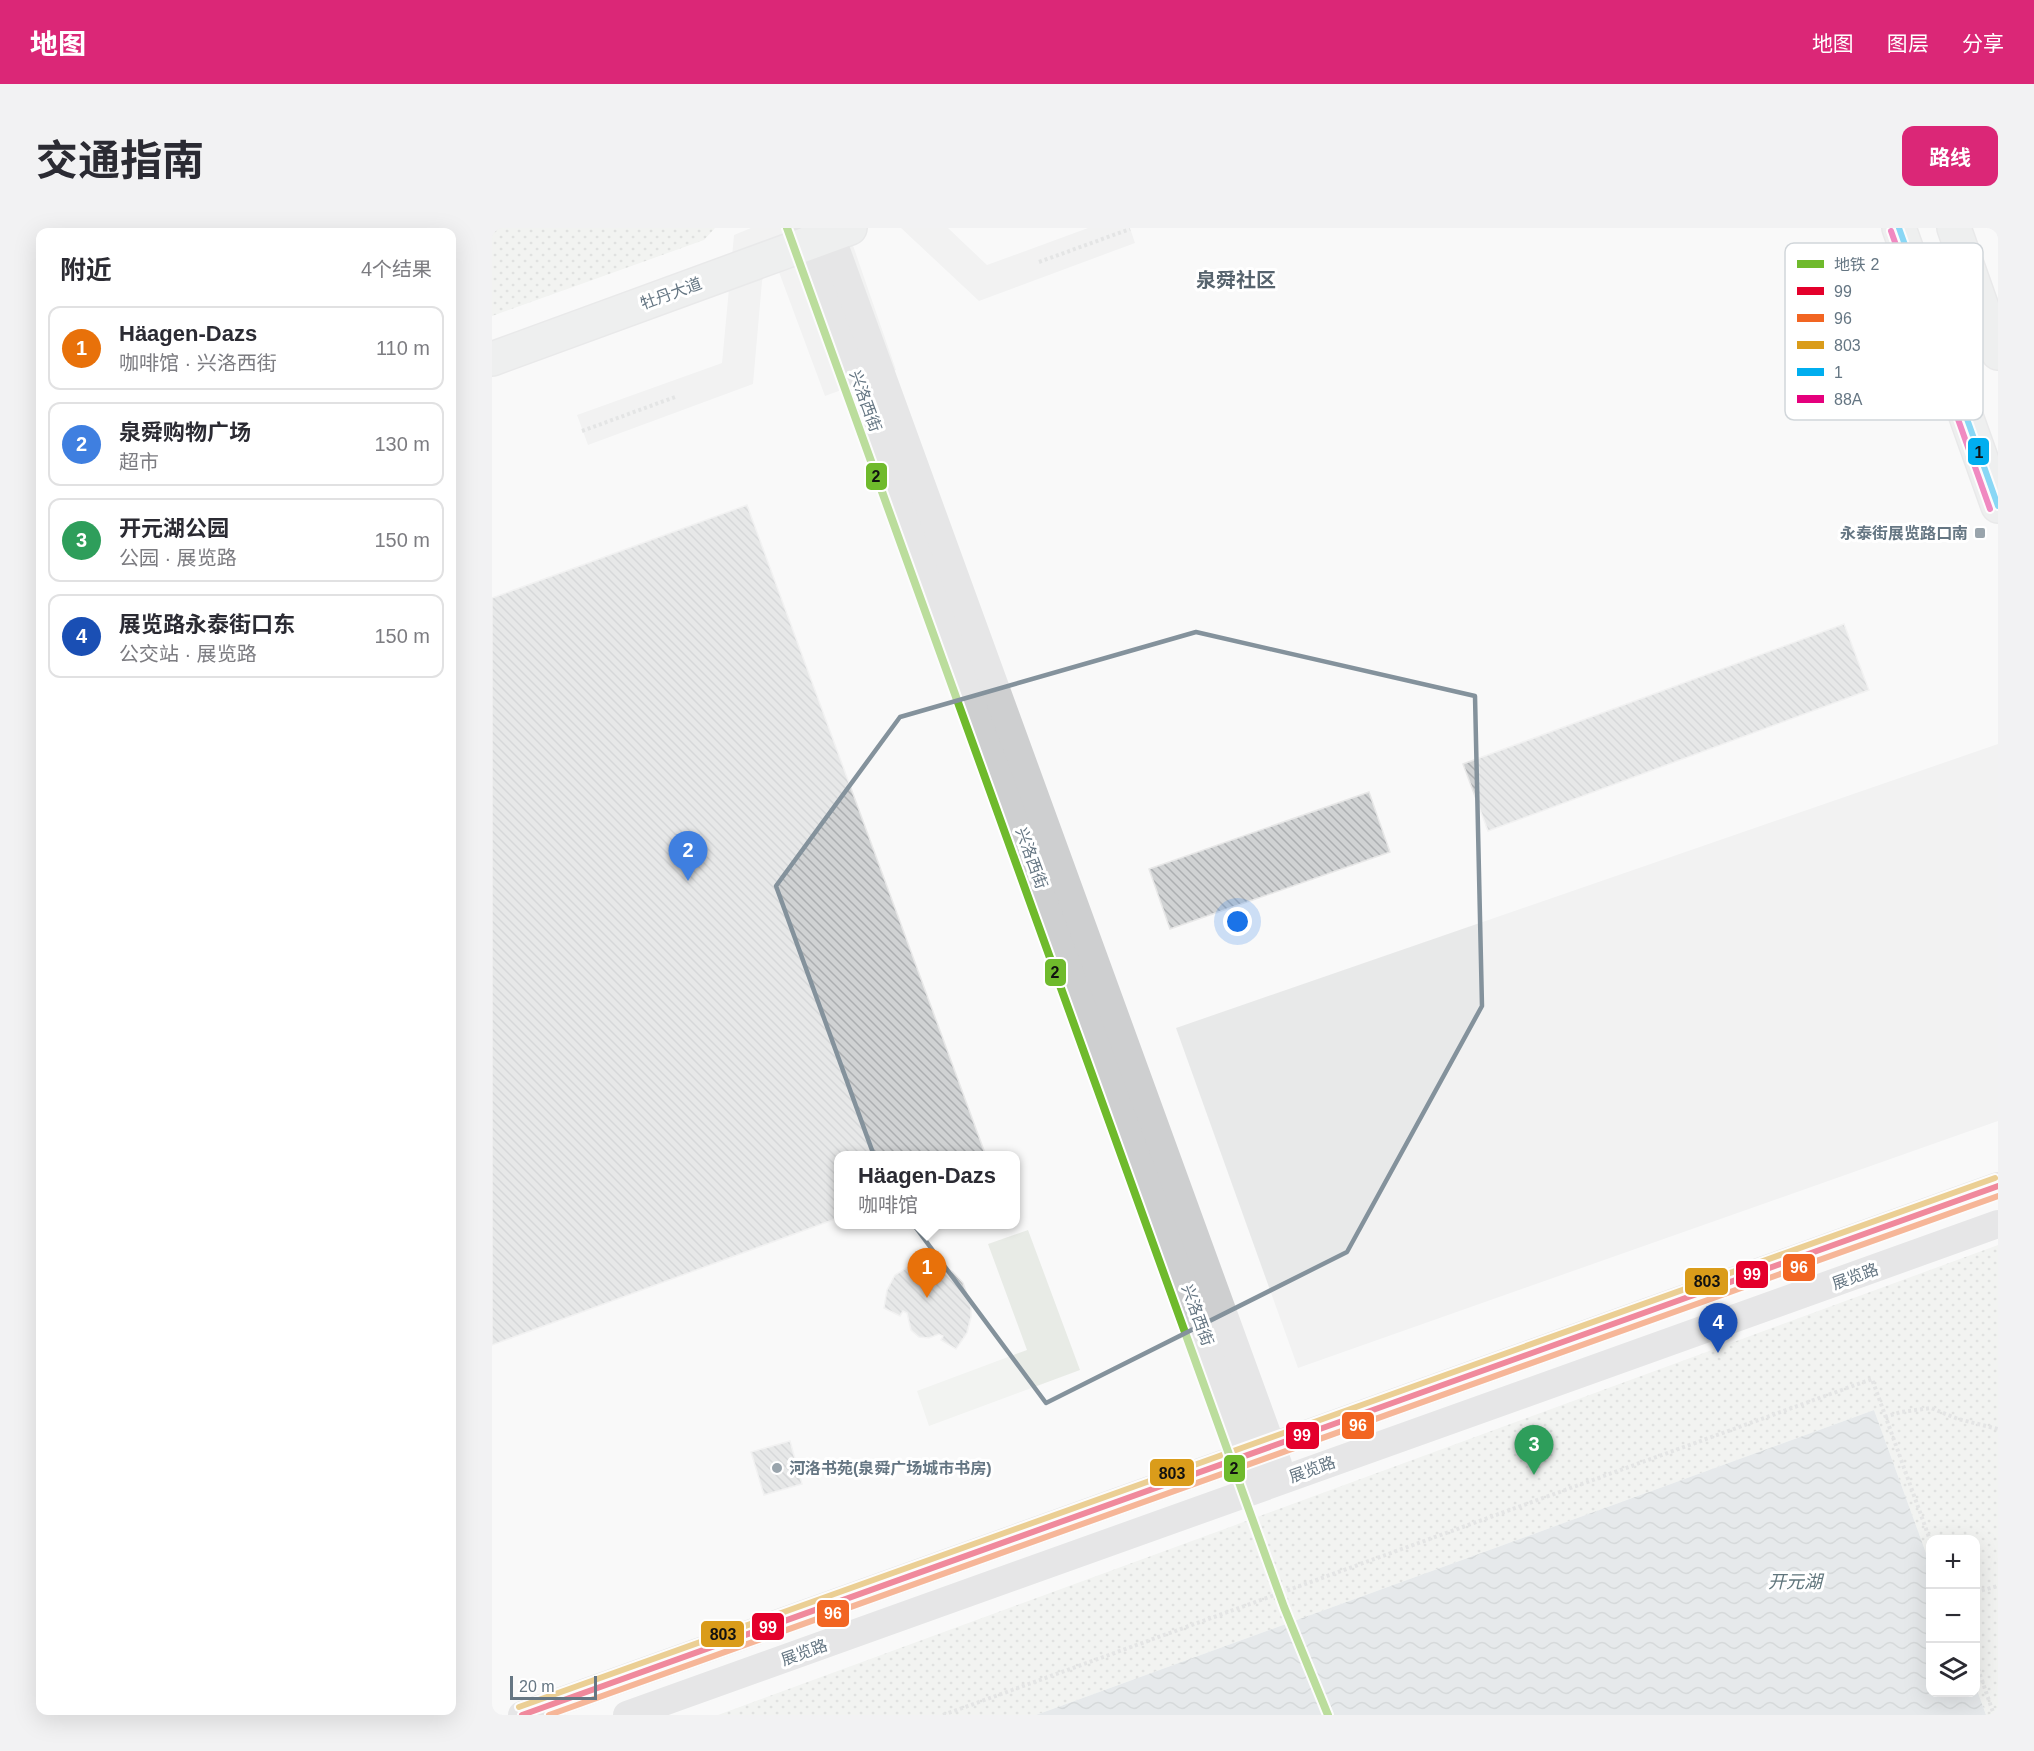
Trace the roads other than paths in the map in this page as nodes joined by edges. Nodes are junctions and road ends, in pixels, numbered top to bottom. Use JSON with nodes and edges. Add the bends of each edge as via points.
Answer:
{"nodes":[{"id":1,"x":1899,"y":228,"type":"edge"},
{"id":2,"x":1954,"y":228,"type":"edge"},
{"id":3,"x":824,"y":232,"type":"edge"},
{"id":4,"x":1904,"y":243,"type":"edge"},
{"id":5,"x":1959,"y":243,"type":"edge"},
{"id":6,"x":1983,"y":310,"type":"edge"},
{"id":7,"x":1998,"y":353,"type":"edge"},
{"id":8,"x":492,"y":359,"type":"edge"},
{"id":9,"x":1967,"y":420,"type":"edge"},
{"id":10,"x":1998,"y":506,"type":"edge"},
{"id":11,"x":1998,"y":1186,"type":"edge"},
{"id":12,"x":1998,"y":1224,"type":"edge"},
{"id":13,"x":1260,"y":1450,"type":"junction"},
{"id":14,"x":1272,"y":1484,"type":"junction"},
{"id":15,"x":522,"y":1715,"type":"edge"},
{"id":16,"x":627,"y":1715,"type":"edge"}],
"edges":[{"from":1,"to":4,"type":"main road"},
{"from":2,"to":5,"type":"main road"},
{"from":3,"to":8,"type":"main road","name":"牡丹大道"},
{"from":3,"to":13,"type":"street","name":"兴洛西街"},
{"from":6,"to":7,"type":"main road"},
{"from":9,"to":10,"type":"main road"},
{"from":11,"to":13,"type":"street"},
{"from":12,"to":14,"type":"street","name":"展览路"},
{"from":13,"to":14,"type":"street","name":"兴洛西街"},
{"from":13,"to":15,"type":"street"},
{"from":14,"to":16,"type":"street","name":"展览路"}]}
